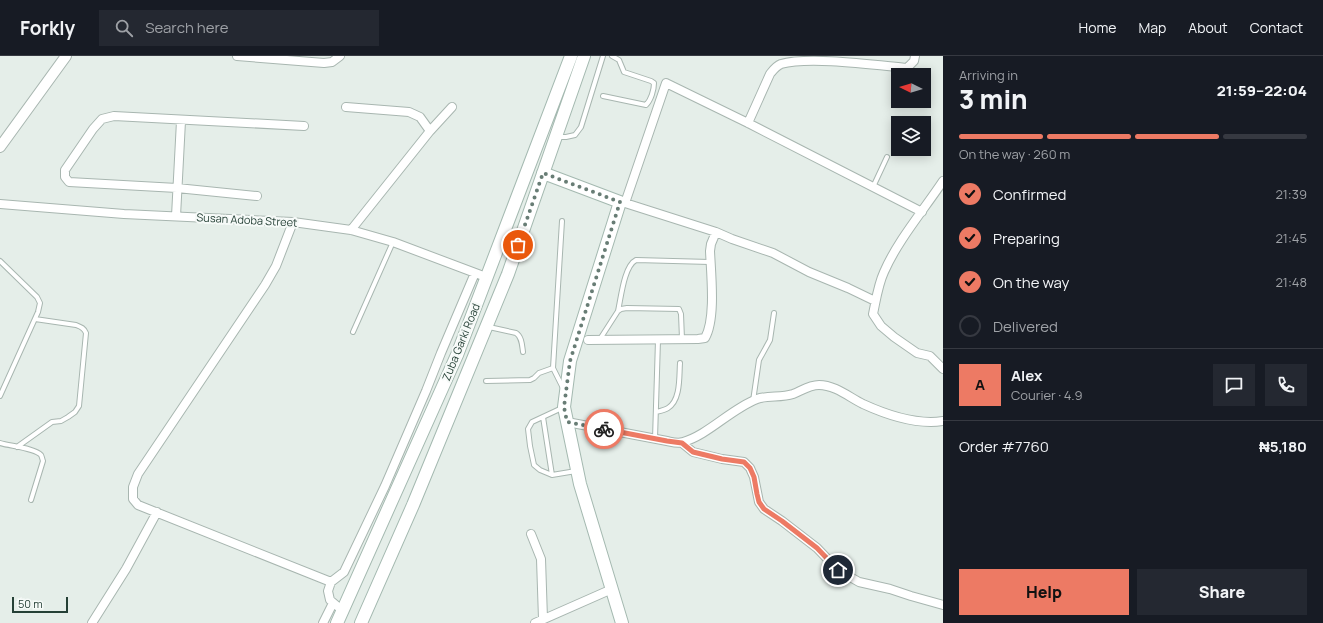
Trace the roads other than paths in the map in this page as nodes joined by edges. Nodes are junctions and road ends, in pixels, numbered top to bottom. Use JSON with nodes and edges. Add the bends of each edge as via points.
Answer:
{"nodes":[{"id":1,"x":66,"y":56,"type":"edge"},
{"id":2,"x":237,"y":56,"type":"edge"},
{"id":3,"x":340,"y":56,"type":"edge"},
{"id":4,"x":571,"y":56,"type":"edge"},
{"id":5,"x":584,"y":56,"type":"edge"},
{"id":6,"x":604,"y":56,"type":"edge"},
{"id":7,"x":612,"y":56,"type":"edge"},
{"id":8,"x":915,"y":56,"type":"edge"},
{"id":9,"x":841,"y":58,"type":"edge"},
{"id":10,"x":603,"y":96,"type":"dead end"},
{"id":11,"x":346,"y":107,"type":"dead end"},
{"id":12,"x":452,"y":107,"type":"dead end"},
{"id":13,"x":181,"y":121,"type":"junction"},
{"id":14,"x":748,"y":123,"type":"junction"},
{"id":15,"x":304,"y":126,"type":"dead end"},
{"id":16,"x":430,"y":131,"type":"junction"},
{"id":17,"x":556,"y":136,"type":"junction"},
{"id":18,"x":0,"y":146,"type":"edge"},
{"id":19,"x":887,"y":157,"type":"dead end"},
{"id":20,"x":543,"y":173,"type":"junction"},
{"id":21,"x":943,"y":182,"type":"edge"},
{"id":22,"x":873,"y":187,"type":"junction"},
{"id":23,"x":177,"y":188,"type":"junction"},
{"id":24,"x":257,"y":196,"type":"dead end"},
{"id":25,"x":623,"y":202,"type":"junction"},
{"id":26,"x":0,"y":204,"type":"edge"},
{"id":27,"x":922,"y":212,"type":"junction"},
{"id":28,"x":176,"y":216,"type":"junction"},
{"id":29,"x":562,"y":221,"type":"dead end"},
{"id":30,"x":293,"y":222,"type":"junction"},
{"id":31,"x":351,"y":230,"type":"junction"},
{"id":32,"x":716,"y":232,"type":"junction"},
{"id":33,"x":393,"y":242,"type":"junction"},
{"id":34,"x":0,"y":261,"type":"edge"},
{"id":35,"x":711,"y":262,"type":"junction"},
{"id":36,"x":474,"y":273,"type":"junction"},
{"id":37,"x":486,"y":277,"type":"junction"},
{"id":38,"x":876,"y":301,"type":"junction"},
{"id":39,"x":618,"y":311,"type":"junction"},
{"id":40,"x":774,"y":313,"type":"dead end"},
{"id":41,"x":35,"y":320,"type":"junction"},
{"id":42,"x":486,"y":326,"type":"junction"},
{"id":43,"x":353,"y":332,"type":"dead end"},
{"id":44,"x":599,"y":339,"type":"junction"},
{"id":45,"x":658,"y":339,"type":"junction"},
{"id":46,"x":682,"y":339,"type":"junction"},
{"id":47,"x":588,"y":340,"type":"dead end"},
{"id":48,"x":523,"y":352,"type":"dead end"},
{"id":49,"x":680,"y":363,"type":"dead end"},
{"id":50,"x":942,"y":366,"type":"edge"},
{"id":51,"x":553,"y":368,"type":"junction"},
{"id":52,"x":486,"y":381,"type":"dead end"},
{"id":53,"x":2,"y":387,"type":"edge"},
{"id":54,"x":0,"y":396,"type":"edge"},
{"id":55,"x":565,"y":401,"type":"junction"},
{"id":56,"x":753,"y":401,"type":"junction"},
{"id":57,"x":656,"y":412,"type":"junction"},
{"id":58,"x":543,"y":417,"type":"junction"},
{"id":59,"x":943,"y":421,"type":"edge"},
{"id":60,"x":567,"y":422,"type":"junction"},
{"id":61,"x":656,"y":439,"type":"junction"},
{"id":62,"x":0,"y":443,"type":"edge"},
{"id":63,"x":682,"y":443,"type":"junction"},
{"id":64,"x":17,"y":447,"type":"junction"},
{"id":65,"x":577,"y":471,"type":"junction"},
{"id":66,"x":552,"y":475,"type":"junction"},
{"id":67,"x":31,"y":500,"type":"dead end"},
{"id":68,"x":157,"y":512,"type":"junction"},
{"id":69,"x":531,"y":534,"type":"dead end"},
{"id":70,"x":331,"y":582,"type":"junction"},
{"id":71,"x":612,"y":589,"type":"junction"},
{"id":72,"x":333,"y":603,"type":"junction"},
{"id":73,"x":943,"y":605,"type":"edge"},
{"id":74,"x":343,"y":611,"type":"junction"},
{"id":75,"x":543,"y":619,"type":"junction"},
{"id":76,"x":92,"y":623,"type":"edge"},
{"id":77,"x":323,"y":623,"type":"edge"},
{"id":78,"x":337,"y":623,"type":"edge"},
{"id":79,"x":361,"y":623,"type":"edge"},
{"id":80,"x":535,"y":623,"type":"edge"},
{"id":81,"x":622,"y":623,"type":"edge"}],
"edges":[{"from":1,"to":18,"type":"street"},
{"from":2,"to":3,"type":"street","via":[[324,63],[332,62]]},
{"from":4,"to":37,"type":"main road","name":"Zuba Garki Road"},
{"from":5,"to":17,"type":"main road","name":"Zuba Garki Road"},
{"from":6,"to":17,"type":"lane","via":[[578,132],[570,136]]},
{"from":7,"to":10,"type":"lane","via":[[617,58],[624,72],[651,81],[654,86],[646,105]]},
{"from":8,"to":9,"type":"street","via":[[907,68]]},
{"from":9,"to":14,"type":"street","via":[[791,61],[775,67]]},
{"from":11,"to":16,"type":"street","via":[[408,112],[420,117]]},
{"from":12,"to":16,"type":"street"},
{"from":13,"to":15,"type":"street"},
{"from":13,"to":23,"type":"street"},
{"from":13,"to":23,"type":"street","via":[[114,116],[102,119],[65,170],[65,177],[69,182]]},
{"from":14,"to":22,"type":"street"},
{"from":14,"to":25,"type":"street","via":[[666,83]]},
{"from":16,"to":31,"type":"street"},
{"from":17,"to":20,"type":"main road","name":"Zuba Garki Road"},
{"from":19,"to":22,"type":"lane"},
{"from":20,"to":25,"type":"main road"},
{"from":20,"to":42,"type":"main road","name":"Zuba Garki Road","via":[[508,274]]},
{"from":21,"to":27,"type":"street"},
{"from":22,"to":27,"type":"street"},
{"from":23,"to":24,"type":"street"},
{"from":23,"to":28,"type":"street"},
{"from":25,"to":32,"type":"street"},
{"from":25,"to":55,"type":"main road","via":[[570,361]]},
{"from":26,"to":28,"type":"street","name":"Susan Adoba Street"},
{"from":27,"to":38,"type":"street","via":[[894,252],[883,274]]},
{"from":28,"to":30,"type":"street","name":"Susan Adoba Street"},
{"from":29,"to":51,"type":"lane"},
{"from":30,"to":31,"type":"street","name":"Susan Adoba Street"},
{"from":30,"to":68,"type":"street","via":[[276,266],[265,285],[138,474],[132,498],[138,505]]},
{"from":31,"to":33,"type":"street","name":"Susan Adoba Street"},
{"from":32,"to":35,"type":"street","via":[[711,244]]},
{"from":32,"to":38,"type":"street","via":[[773,253],[809,272]]},
{"from":33,"to":36,"type":"street","name":"Susan Adoba Street"},
{"from":33,"to":43,"type":"lane"},
{"from":34,"to":41,"type":"lane","via":[[37,297],[40,303]]},
{"from":35,"to":39,"type":"lane","via":[[632,262]]},
{"from":35,"to":46,"type":"street","via":[[711,312],[708,332],[705,338]]},
{"from":36,"to":37,"type":"street","name":"Susan Adoba Street"},
{"from":36,"to":70,"type":"street","via":[[385,486],[344,572]]},
{"from":37,"to":74,"type":"main road","name":"Zuba Garki Road","via":[[457,355]]},
{"from":38,"to":50,"type":"street","via":[[874,314],[881,326],[917,353],[930,356]]},
{"from":39,"to":44,"type":"lane"},
{"from":39,"to":46,"type":"lane","via":[[621,308],[679,309]]},
{"from":40,"to":56,"type":"lane","via":[[770,340],[759,360]]},
{"from":41,"to":53,"type":"lane"},
{"from":41,"to":64,"type":"lane","via":[[76,325],[85,330],[78,406],[68,418],[52,422]]},
{"from":42,"to":48,"type":"lane","via":[[516,332],[520,337]]},
{"from":42,"to":79,"type":"main road","name":"Zuba Garki Road","via":[[413,506]]},
{"from":44,"to":45,"type":"street"},
{"from":44,"to":47,"type":"street"},
{"from":45,"to":46,"type":"street"},
{"from":45,"to":57,"type":"lane"},
{"from":49,"to":57,"type":"lane","via":[[676,398],[667,409]]},
{"from":51,"to":52,"type":"lane","via":[[539,373],[530,380]]},
{"from":51,"to":55,"type":"lane"},
{"from":53,"to":54,"type":"lane"},
{"from":55,"to":58,"type":"lane"},
{"from":55,"to":60,"type":"main road"},
{"from":56,"to":59,"type":"street","via":[[793,394],[819,385],[837,389],[863,404],[895,416],[915,421]]},
{"from":56,"to":63,"type":"street"},
{"from":57,"to":61,"type":"lane"},
{"from":58,"to":66,"type":"lane"},
{"from":58,"to":66,"type":"lane","via":[[532,422],[528,429],[530,446],[534,465]]},
{"from":60,"to":61,"type":"street"},
{"from":60,"to":65,"type":"main road"},
{"from":61,"to":63,"type":"street"},
{"from":62,"to":64,"type":"lane"},
{"from":63,"to":73,"type":"street","via":[[693,452],[744,462],[754,477],[759,502],[764,509],[817,548],[838,570],[859,582]]},
{"from":64,"to":67,"type":"lane","via":[[38,453],[43,461]]},
{"from":65,"to":66,"type":"lane"},
{"from":65,"to":71,"type":"main road"},
{"from":68,"to":70,"type":"street"},
{"from":68,"to":76,"type":"street","via":[[126,569]]},
{"from":69,"to":75,"type":"street","via":[[540,559]]},
{"from":70,"to":72,"type":"street","via":[[328,591]]},
{"from":71,"to":75,"type":"street"},
{"from":71,"to":81,"type":"main road"},
{"from":72,"to":74,"type":"street"},
{"from":72,"to":77,"type":"street"},
{"from":74,"to":78,"type":"main road","name":"Zuba Garki Road"},
{"from":75,"to":80,"type":"street"}]}
